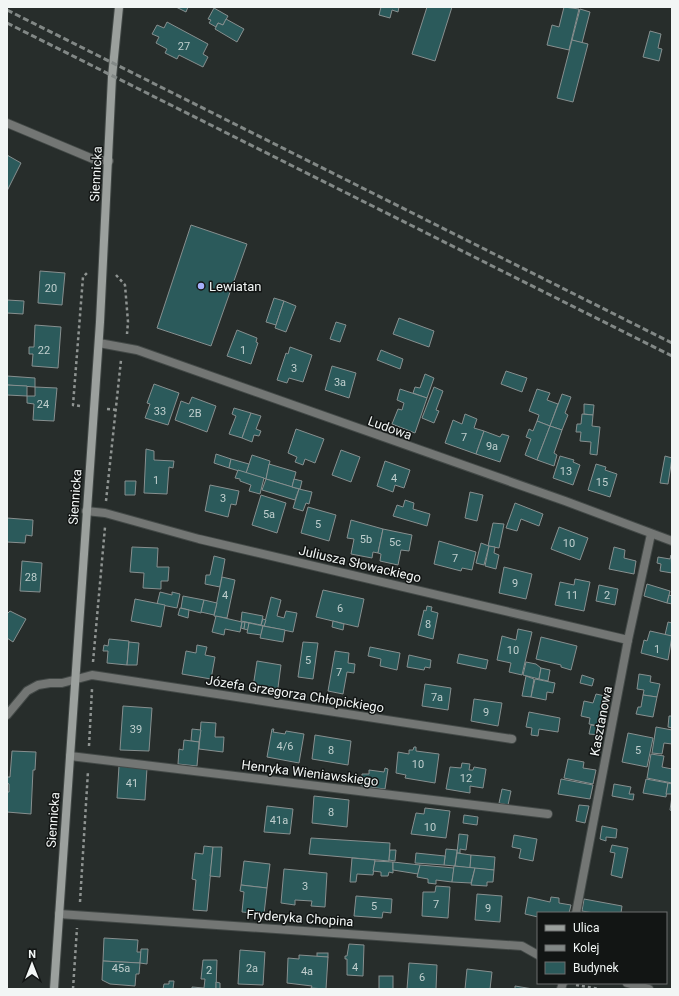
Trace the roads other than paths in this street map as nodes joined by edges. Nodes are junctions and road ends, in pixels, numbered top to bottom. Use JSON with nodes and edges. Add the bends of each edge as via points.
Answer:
{"nodes":[{"id":1,"x":119,"y":7,"type":"edge"},
{"id":2,"x":7,"y":123,"type":"edge"},
{"id":3,"x":109,"y":161,"type":"junction"},
{"id":4,"x":99,"y":343,"type":"junction"},
{"id":5,"x":86,"y":511,"type":"junction"},
{"id":6,"x":651,"y":534,"type":"junction"},
{"id":7,"x":672,"y":541,"type":"edge"},
{"id":8,"x":628,"y":640,"type":"junction"},
{"id":9,"x":75,"y":679,"type":"junction"},
{"id":10,"x":7,"y":715,"type":"edge"},
{"id":11,"x":512,"y":739,"type":"dead end"},
{"id":12,"x":70,"y":756,"type":"junction"},
{"id":13,"x":548,"y":814,"type":"dead end"},
{"id":14,"x":576,"y":912,"type":"edge"},
{"id":15,"x":59,"y":914,"type":"junction"},
{"id":16,"x":537,"y":954,"type":"edge"},
{"id":17,"x":630,"y":984,"type":"edge"},
{"id":18,"x":54,"y":989,"type":"edge"},
{"id":19,"x":649,"y":989,"type":"edge"}],
"edges":[{"from":1,"to":3,"type":"main road","name":"Siennicka","via":[[112,77]]},
{"from":2,"to":3,"type":"street","via":[[93,159]]},
{"from":3,"to":4,"type":"main road","name":"Siennicka"},
{"from":4,"to":5,"type":"main road","name":"Siennicka"},
{"from":4,"to":6,"type":"street","name":"Ludowa","via":[[137,350]]},
{"from":5,"to":8,"type":"street","name":"Juliusza Słowackiego","via":[[105,513],[199,539]]},
{"from":5,"to":9,"type":"main road","name":"Siennicka"},
{"from":6,"to":7,"type":"street","name":"Ludowa"},
{"from":6,"to":8,"type":"street","name":"Kasztanowa"},
{"from":8,"to":14,"type":"street","name":"Kasztanowa"},
{"from":9,"to":10,"type":"street","name":"Józefa Grzegorza Chłopickiego","via":[[62,683],[43,683],[27,690]]},
{"from":9,"to":11,"type":"street","name":"Józefa Grzegorza Chłopickiego","via":[[92,676]]},
{"from":9,"to":12,"type":"main road","name":"Siennicka"},
{"from":12,"to":13,"type":"street","name":"Henryka Wieniawskiego"},
{"from":12,"to":15,"type":"main road","name":"Siennicka"},
{"from":15,"to":16,"type":"street","name":"Fryderyka Chopina","via":[[522,946]]},
{"from":15,"to":18,"type":"main road","name":"Siennicka"},
{"from":17,"to":19,"type":"street"}]}
